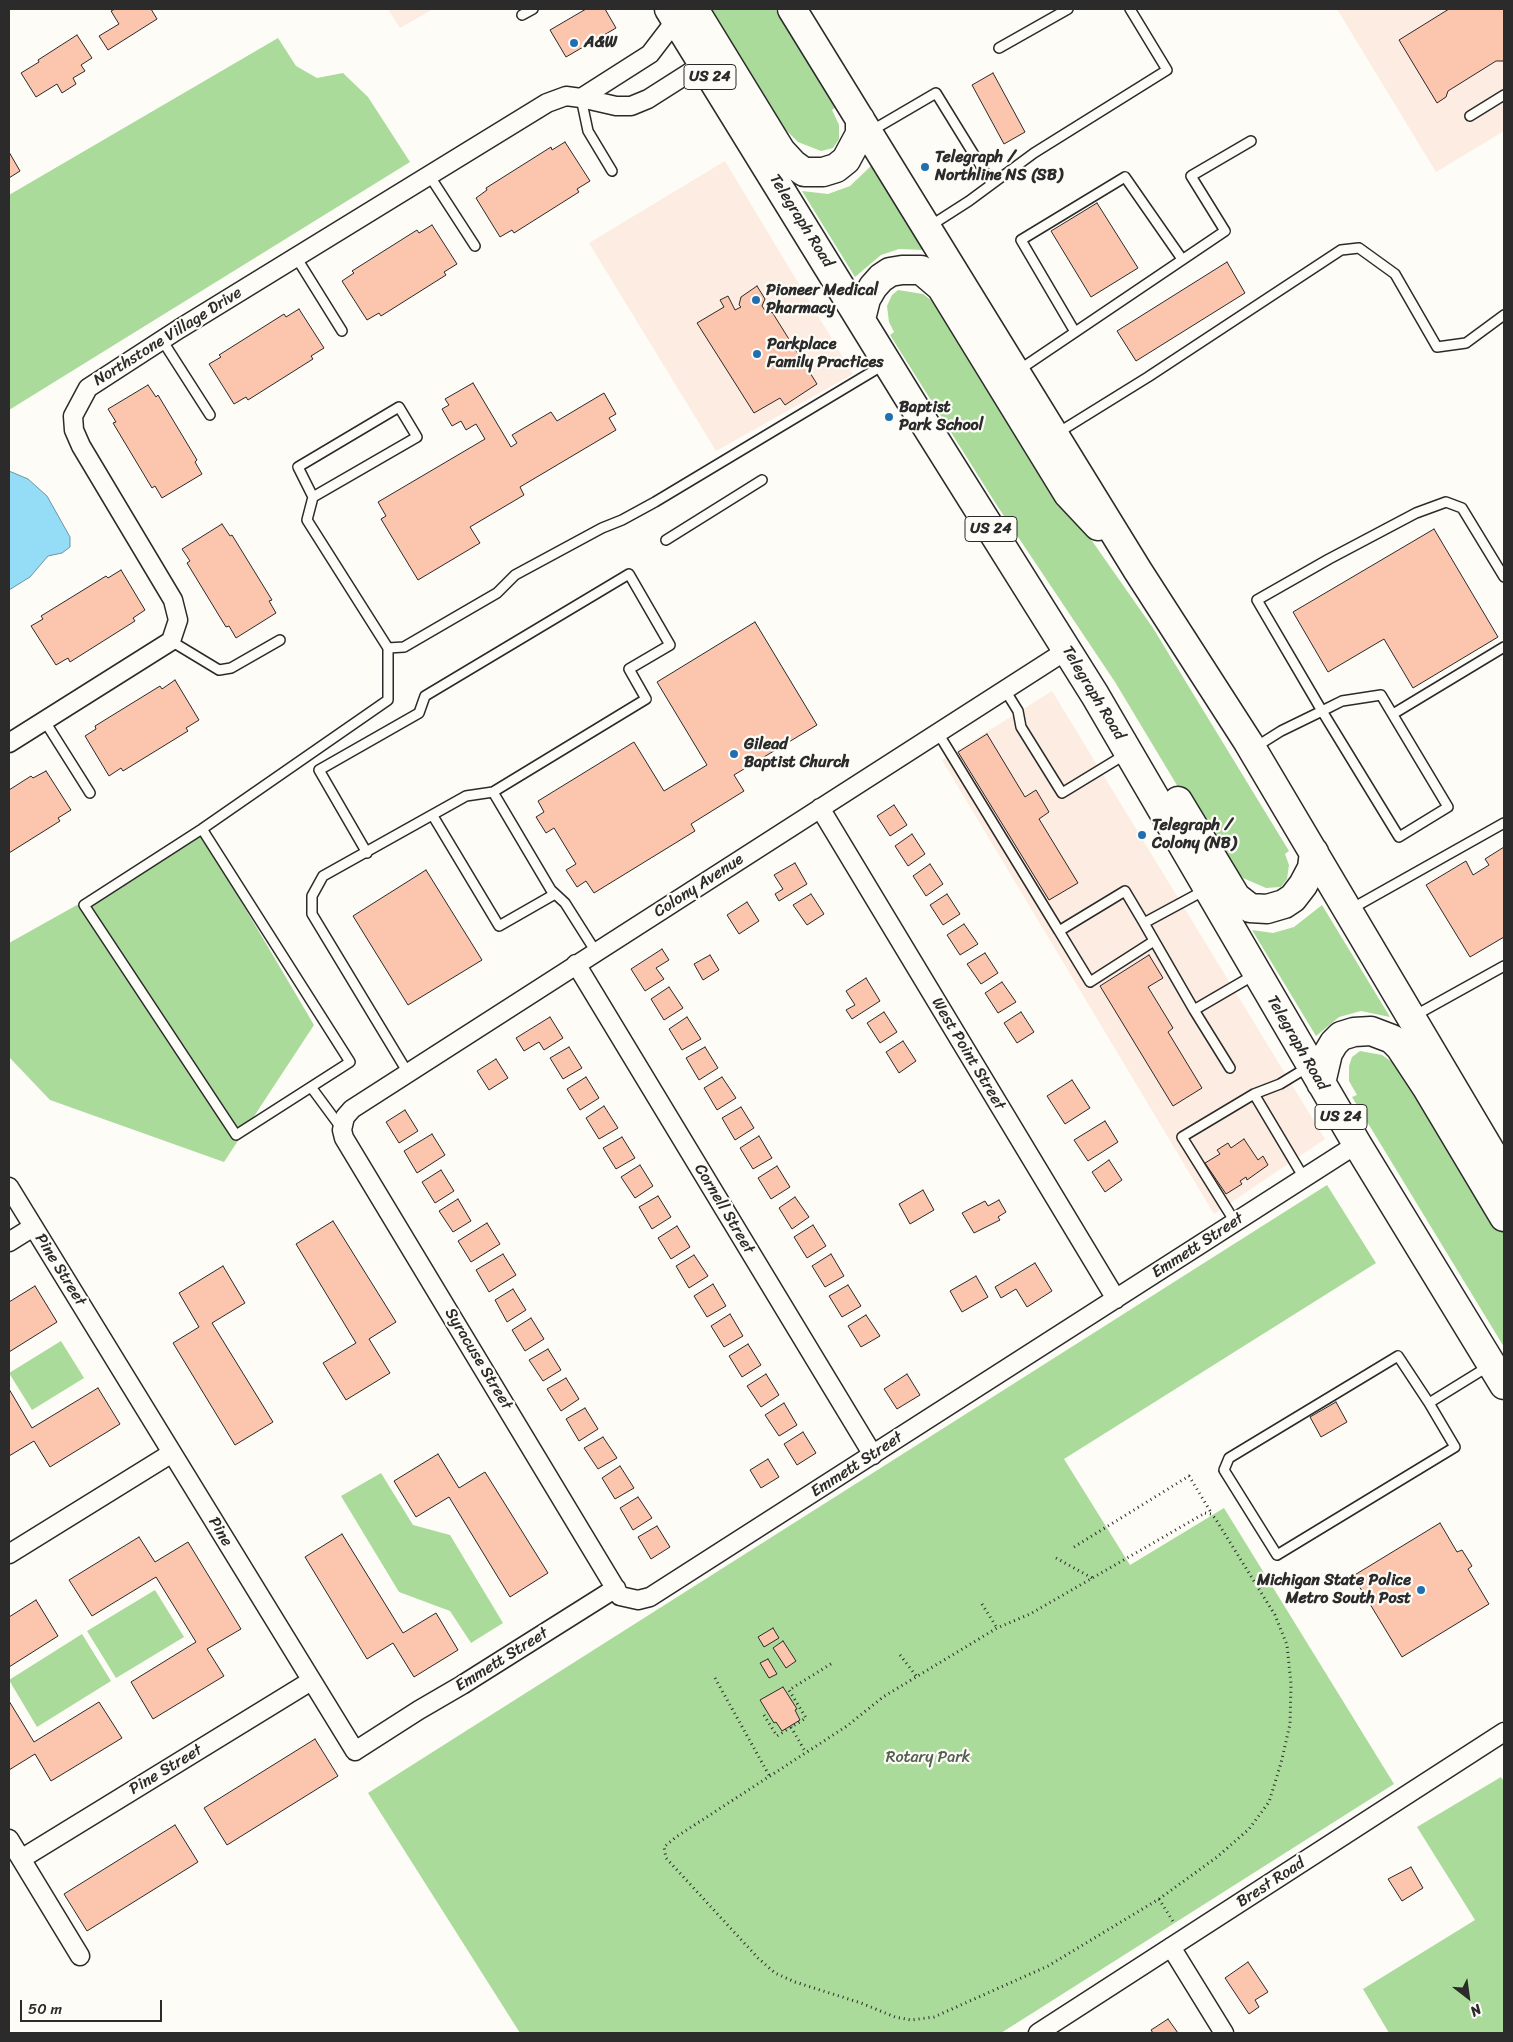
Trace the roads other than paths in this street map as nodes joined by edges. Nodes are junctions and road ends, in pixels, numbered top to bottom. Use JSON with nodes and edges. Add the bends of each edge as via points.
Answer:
{"nodes":[{"id":1,"x":533,"y":9,"type":"edge"},
{"id":2,"x":792,"y":9,"type":"edge"},
{"id":3,"x":1068,"y":9,"type":"edge"},
{"id":4,"x":1130,"y":9,"type":"edge"},
{"id":5,"x":680,"y":12,"type":"edge"},
{"id":6,"x":522,"y":15,"type":"dead end"},
{"id":7,"x":999,"y":48,"type":"dead end"},
{"id":8,"x":702,"y":64,"type":"junction"},
{"id":9,"x":1504,"y":95,"type":"edge"},
{"id":10,"x":581,"y":98,"type":"junction"},
{"id":11,"x":1470,"y":116,"type":"dead end"},
{"id":12,"x":864,"y":126,"type":"junction"},
{"id":13,"x":1252,"y":141,"type":"dead end"},
{"id":14,"x":612,"y":171,"type":"dead end"},
{"id":15,"x":430,"y":174,"type":"junction"},
{"id":16,"x":992,"y":184,"type":"junction"},
{"id":17,"x":927,"y":227,"type":"junction"},
{"id":18,"x":475,"y":246,"type":"dead end"},
{"id":19,"x":296,"y":257,"type":"junction"},
{"id":20,"x":1182,"y":259,"type":"junction"},
{"id":21,"x":1504,"y":315,"type":"edge"},
{"id":22,"x":861,"y":319,"type":"junction"},
{"id":23,"x":342,"y":331,"type":"dead end"},
{"id":24,"x":1075,"y":332,"type":"junction"},
{"id":25,"x":162,"y":340,"type":"junction"},
{"id":26,"x":887,"y":363,"type":"junction"},
{"id":27,"x":1016,"y":372,"type":"junction"},
{"id":28,"x":210,"y":416,"type":"dead end"},
{"id":29,"x":1056,"y":435,"type":"junction"},
{"id":30,"x":762,"y":480,"type":"dead end"},
{"id":31,"x":313,"y":497,"type":"junction"},
{"id":32,"x":666,"y":540,"type":"dead end"},
{"id":33,"x":1138,"y":571,"type":"junction"},
{"id":34,"x":1504,"y":577,"type":"edge"},
{"id":35,"x":1051,"y":624,"type":"junction"},
{"id":36,"x":280,"y":640,"type":"dead end"},
{"id":37,"x":171,"y":641,"type":"junction"},
{"id":38,"x":1504,"y":647,"type":"edge"},
{"id":39,"x":388,"y":648,"type":"junction"},
{"id":40,"x":1067,"y":650,"type":"junction"},
{"id":41,"x":1005,"y":690,"type":"junction"},
{"id":42,"x":1322,"y":711,"type":"junction"},
{"id":43,"x":1393,"y":714,"type":"junction"},
{"id":44,"x":44,"y":720,"type":"junction"},
{"id":45,"x":938,"y":733,"type":"junction"},
{"id":46,"x":9,"y":743,"type":"edge"},
{"id":47,"x":1252,"y":749,"type":"junction"},
{"id":48,"x":1128,"y":753,"type":"junction"},
{"id":49,"x":492,"y":792,"type":"junction"},
{"id":50,"x":90,"y":793,"type":"dead end"},
{"id":51,"x":820,"y":808,"type":"junction"},
{"id":52,"x":432,"y":816,"type":"junction"},
{"id":53,"x":1504,"y":822,"type":"edge"},
{"id":54,"x":202,"y":829,"type":"junction"},
{"id":55,"x":1314,"y":852,"type":"junction"},
{"id":56,"x":367,"y":853,"type":"junction"},
{"id":57,"x":1207,"y":889,"type":"junction"},
{"id":58,"x":555,"y":894,"type":"junction"},
{"id":59,"x":1349,"y":911,"type":"junction"},
{"id":60,"x":1144,"y":923,"type":"junction"},
{"id":61,"x":1059,"y":931,"type":"junction"},
{"id":62,"x":1154,"y":942,"type":"junction"},
{"id":63,"x":596,"y":952,"type":"junction"},
{"id":64,"x":576,"y":964,"type":"junction"},
{"id":65,"x":1504,"y":966,"type":"edge"},
{"id":66,"x":1257,"y":974,"type":"junction"},
{"id":67,"x":1194,"y":1010,"type":"junction"},
{"id":68,"x":1412,"y":1017,"type":"junction"},
{"id":69,"x":1230,"y":1068,"type":"dead end"},
{"id":70,"x":408,"y":1073,"type":"junction"},
{"id":71,"x":1316,"y":1074,"type":"junction"},
{"id":72,"x":311,"y":1087,"type":"junction"},
{"id":73,"x":1254,"y":1094,"type":"junction"},
{"id":74,"x":342,"y":1130,"type":"junction"},
{"id":75,"x":1357,"y":1144,"type":"junction"},
{"id":76,"x":1504,"y":1174,"type":"edge"},
{"id":77,"x":1304,"y":1178,"type":"junction"},
{"id":78,"x":9,"y":1187,"type":"edge"},
{"id":79,"x":1504,"y":1217,"type":"edge"},
{"id":80,"x":1235,"y":1222,"type":"junction"},
{"id":81,"x":33,"y":1227,"type":"junction"},
{"id":82,"x":9,"y":1242,"type":"edge"},
{"id":83,"x":1116,"y":1299,"type":"junction"},
{"id":84,"x":86,"y":1312,"type":"joint"},
{"id":85,"x":1498,"y":1374,"type":"edge"},
{"id":86,"x":1429,"y":1403,"type":"junction"},
{"id":87,"x":172,"y":1453,"type":"junction"},
{"id":88,"x":873,"y":1454,"type":"junction"},
{"id":89,"x":9,"y":1554,"type":"edge"},
{"id":90,"x":616,"y":1588,"type":"junction"},
{"id":91,"x":311,"y":1681,"type":"junction"},
{"id":92,"x":1504,"y":1732,"type":"edge"},
{"id":93,"x":354,"y":1751,"type":"joint"},
{"id":94,"x":9,"y":1839,"type":"edge"},
{"id":95,"x":20,"y":1858,"type":"junction"},
{"id":96,"x":1178,"y":1943,"type":"junction"},
{"id":97,"x":80,"y":1956,"type":"dead end"},
{"id":98,"x":1038,"y":2033,"type":"edge"},
{"id":99,"x":1224,"y":2033,"type":"edge"}],
"edges":[{"from":1,"to":6,"type":"lane"},
{"from":2,"to":12,"type":"main road"},
{"from":3,"to":7,"type":"lane"},
{"from":4,"to":16,"type":"lane","via":[[1167,70],[1034,153]]},
{"from":5,"to":8,"type":"main road","name":"Telegraph Road","number":"US 24"},
{"from":5,"to":10,"type":"street","via":[[650,54]]},
{"from":5,"to":12,"type":"main road","via":[[781,150],[804,172],[836,168],[854,149]]},
{"from":8,"to":10,"type":"street","name":"Northstone Village Drive","via":[[648,99],[631,106]]},
{"from":8,"to":22,"type":"main road","name":"Telegraph Road","number":"US 24"},
{"from":9,"to":11,"type":"lane"},
{"from":10,"to":14,"type":"lane","via":[[588,131]]},
{"from":10,"to":15,"type":"street","name":"Northstone Village Drive","via":[[566,96],[547,102]]},
{"from":12,"to":16,"type":"lane","via":[[936,93]]},
{"from":12,"to":17,"type":"main road"},
{"from":13,"to":20,"type":"lane","via":[[1191,176],[1225,231]]},
{"from":15,"to":18,"type":"lane"},
{"from":15,"to":19,"type":"street","name":"Northstone Village Drive"},
{"from":16,"to":17,"type":"lane"},
{"from":17,"to":27,"type":"main road"},
{"from":19,"to":23,"type":"lane"},
{"from":19,"to":25,"type":"street","name":"Northstone Village Drive"},
{"from":20,"to":24,"type":"lane"},
{"from":20,"to":24,"type":"lane","via":[[1125,177],[1021,240]]},
{"from":21,"to":29,"type":"lane","via":[[1466,343],[1437,346],[1396,274],[1359,248],[1341,250]]},
{"from":22,"to":26,"type":"main road","name":"Telegraph Road","number":"US 24"},
{"from":22,"to":33,"type":"main road","via":[[873,287],[890,272],[921,270],[941,288],[1068,494]]},
{"from":24,"to":27,"type":"lane"},
{"from":25,"to":28,"type":"lane"},
{"from":25,"to":37,"type":"street","name":"Northstone Village Drive","via":[[88,388],[73,416],[79,443],[173,600],[178,620]]},
{"from":26,"to":35,"type":"main road","name":"Telegraph Road","number":"US 24"},
{"from":26,"to":39,"type":"lane","via":[[655,502],[515,576],[498,593],[404,647]]},
{"from":27,"to":29,"type":"main road"},
{"from":29,"to":33,"type":"main road"},
{"from":30,"to":32,"type":"lane"},
{"from":31,"to":31,"type":"lane","via":[[417,437],[399,407],[298,468]]},
{"from":31,"to":39,"type":"lane","via":[[307,520]]},
{"from":33,"to":47,"type":"main road"},
{"from":34,"to":42,"type":"lane","via":[[1462,508],[1446,502],[1408,518],[1257,600]]},
{"from":35,"to":40,"type":"main road","name":"Telegraph Road","number":"US 24"},
{"from":35,"to":55,"type":"main road","via":[[1108,684],[1236,896],[1250,908],[1267,909],[1284,904],[1304,885],[1312,868]]},
{"from":36,"to":37,"type":"lane","via":[[230,668],[219,670]]},
{"from":37,"to":44,"type":"street"},
{"from":38,"to":43,"type":"lane"},
{"from":39,"to":54,"type":"lane","via":[[388,700]]},
{"from":40,"to":41,"type":"street","name":"Colony Avenue"},
{"from":40,"to":48,"type":"main road","name":"Telegraph Road","number":"US 24"},
{"from":41,"to":45,"type":"street","name":"Colony Avenue"},
{"from":41,"to":48,"type":"lane","via":[[1018,711],[1021,727],[1062,793]]},
{"from":42,"to":43,"type":"lane","via":[[1342,701],[1381,695]]},
{"from":42,"to":43,"type":"lane","via":[[1400,837],[1448,807]]},
{"from":42,"to":47,"type":"lane"},
{"from":44,"to":46,"type":"street"},
{"from":44,"to":50,"type":"lane"},
{"from":45,"to":51,"type":"street","name":"Colony Avenue"},
{"from":45,"to":61,"type":"lane"},
{"from":47,"to":55,"type":"main road"},
{"from":48,"to":57,"type":"main road","name":"Telegraph Road","number":"US 24"},
{"from":49,"to":52,"type":"lane","via":[[466,796]]},
{"from":49,"to":56,"type":"lane","via":[[646,699],[629,669],[670,645],[629,574],[425,696],[419,713],[319,770]]},
{"from":49,"to":58,"type":"lane"},
{"from":51,"to":63,"type":"street","name":"Colony Avenue"},
{"from":51,"to":83,"type":"street","name":"West Point Street"},
{"from":52,"to":56,"type":"lane"},
{"from":52,"to":58,"type":"lane","via":[[499,926]]},
{"from":53,"to":59,"type":"lane"},
{"from":54,"to":72,"type":"lane","via":[[350,1062]]},
{"from":54,"to":72,"type":"lane","via":[[84,905],[236,1135]]},
{"from":55,"to":59,"type":"main road"},
{"from":56,"to":70,"type":"lane","via":[[323,876],[312,896],[312,914]]},
{"from":57,"to":60,"type":"lane"},
{"from":57,"to":66,"type":"main road","name":"Telegraph Road","number":"US 24"},
{"from":58,"to":63,"type":"lane","via":[[565,903]]},
{"from":59,"to":68,"type":"main road"},
{"from":60,"to":61,"type":"lane","via":[[1124,891]]},
{"from":60,"to":62,"type":"lane"},
{"from":61,"to":62,"type":"lane","via":[[1090,982]]},
{"from":62,"to":67,"type":"lane"},
{"from":63,"to":64,"type":"street","name":"Colony Avenue"},
{"from":64,"to":70,"type":"street","name":"Colony Avenue"},
{"from":64,"to":88,"type":"street","name":"Cornell Street"},
{"from":65,"to":68,"type":"lane"},
{"from":66,"to":67,"type":"lane"},
{"from":66,"to":71,"type":"main road","name":"Telegraph Road","number":"US 24"},
{"from":67,"to":69,"type":"lane"},
{"from":68,"to":76,"type":"main road"},
{"from":70,"to":74,"type":"street","name":"Colony Avenue","via":[[352,1108]]},
{"from":71,"to":73,"type":"lane"},
{"from":71,"to":75,"type":"main road","name":"Telegraph Road","number":"US 24"},
{"from":71,"to":79,"type":"main road","via":[[1334,1042],[1341,1036],[1371,1031],[1392,1039],[1427,1088]]},
{"from":72,"to":74,"type":"lane"},
{"from":73,"to":77,"type":"lane"},
{"from":73,"to":80,"type":"lane","via":[[1182,1136]]},
{"from":74,"to":90,"type":"street","name":"Syracuse Street"},
{"from":75,"to":77,"type":"street","name":"Emmett Street"},
{"from":75,"to":85,"type":"main road","name":"Telegraph Road","number":"US 24"},
{"from":77,"to":80,"type":"street","name":"Emmett Street"},
{"from":78,"to":81,"type":"street","name":"Pine Street"},
{"from":80,"to":83,"type":"street","name":"Emmett Street"},
{"from":81,"to":82,"type":"street","name":"Pine Street"},
{"from":81,"to":84,"type":"street","name":"Pine Street"},
{"from":83,"to":88,"type":"street","name":"Emmett Street"},
{"from":84,"to":87,"type":"street","name":"Pine"},
{"from":85,"to":86,"type":"lane"},
{"from":86,"to":86,"type":"lane","via":[[1455,1447],[1278,1555],[1224,1470],[1229,1458],[1398,1356]]},
{"from":87,"to":89,"type":"street"},
{"from":87,"to":91,"type":"street","name":"Pine"},
{"from":88,"to":90,"type":"street","name":"Emmett Street","via":[[650,1596],[627,1599],[620,1596]]},
{"from":90,"to":93,"type":"street","name":"Emmett Street"},
{"from":91,"to":93,"type":"street","name":"Pine"},
{"from":91,"to":95,"type":"street","name":"Pine Street"},
{"from":92,"to":96,"type":"street","name":"Brest Road"},
{"from":94,"to":95,"type":"street"},
{"from":95,"to":97,"type":"street"},
{"from":96,"to":98,"type":"street","name":"Brest Road"},
{"from":96,"to":99,"type":"street"}]}
